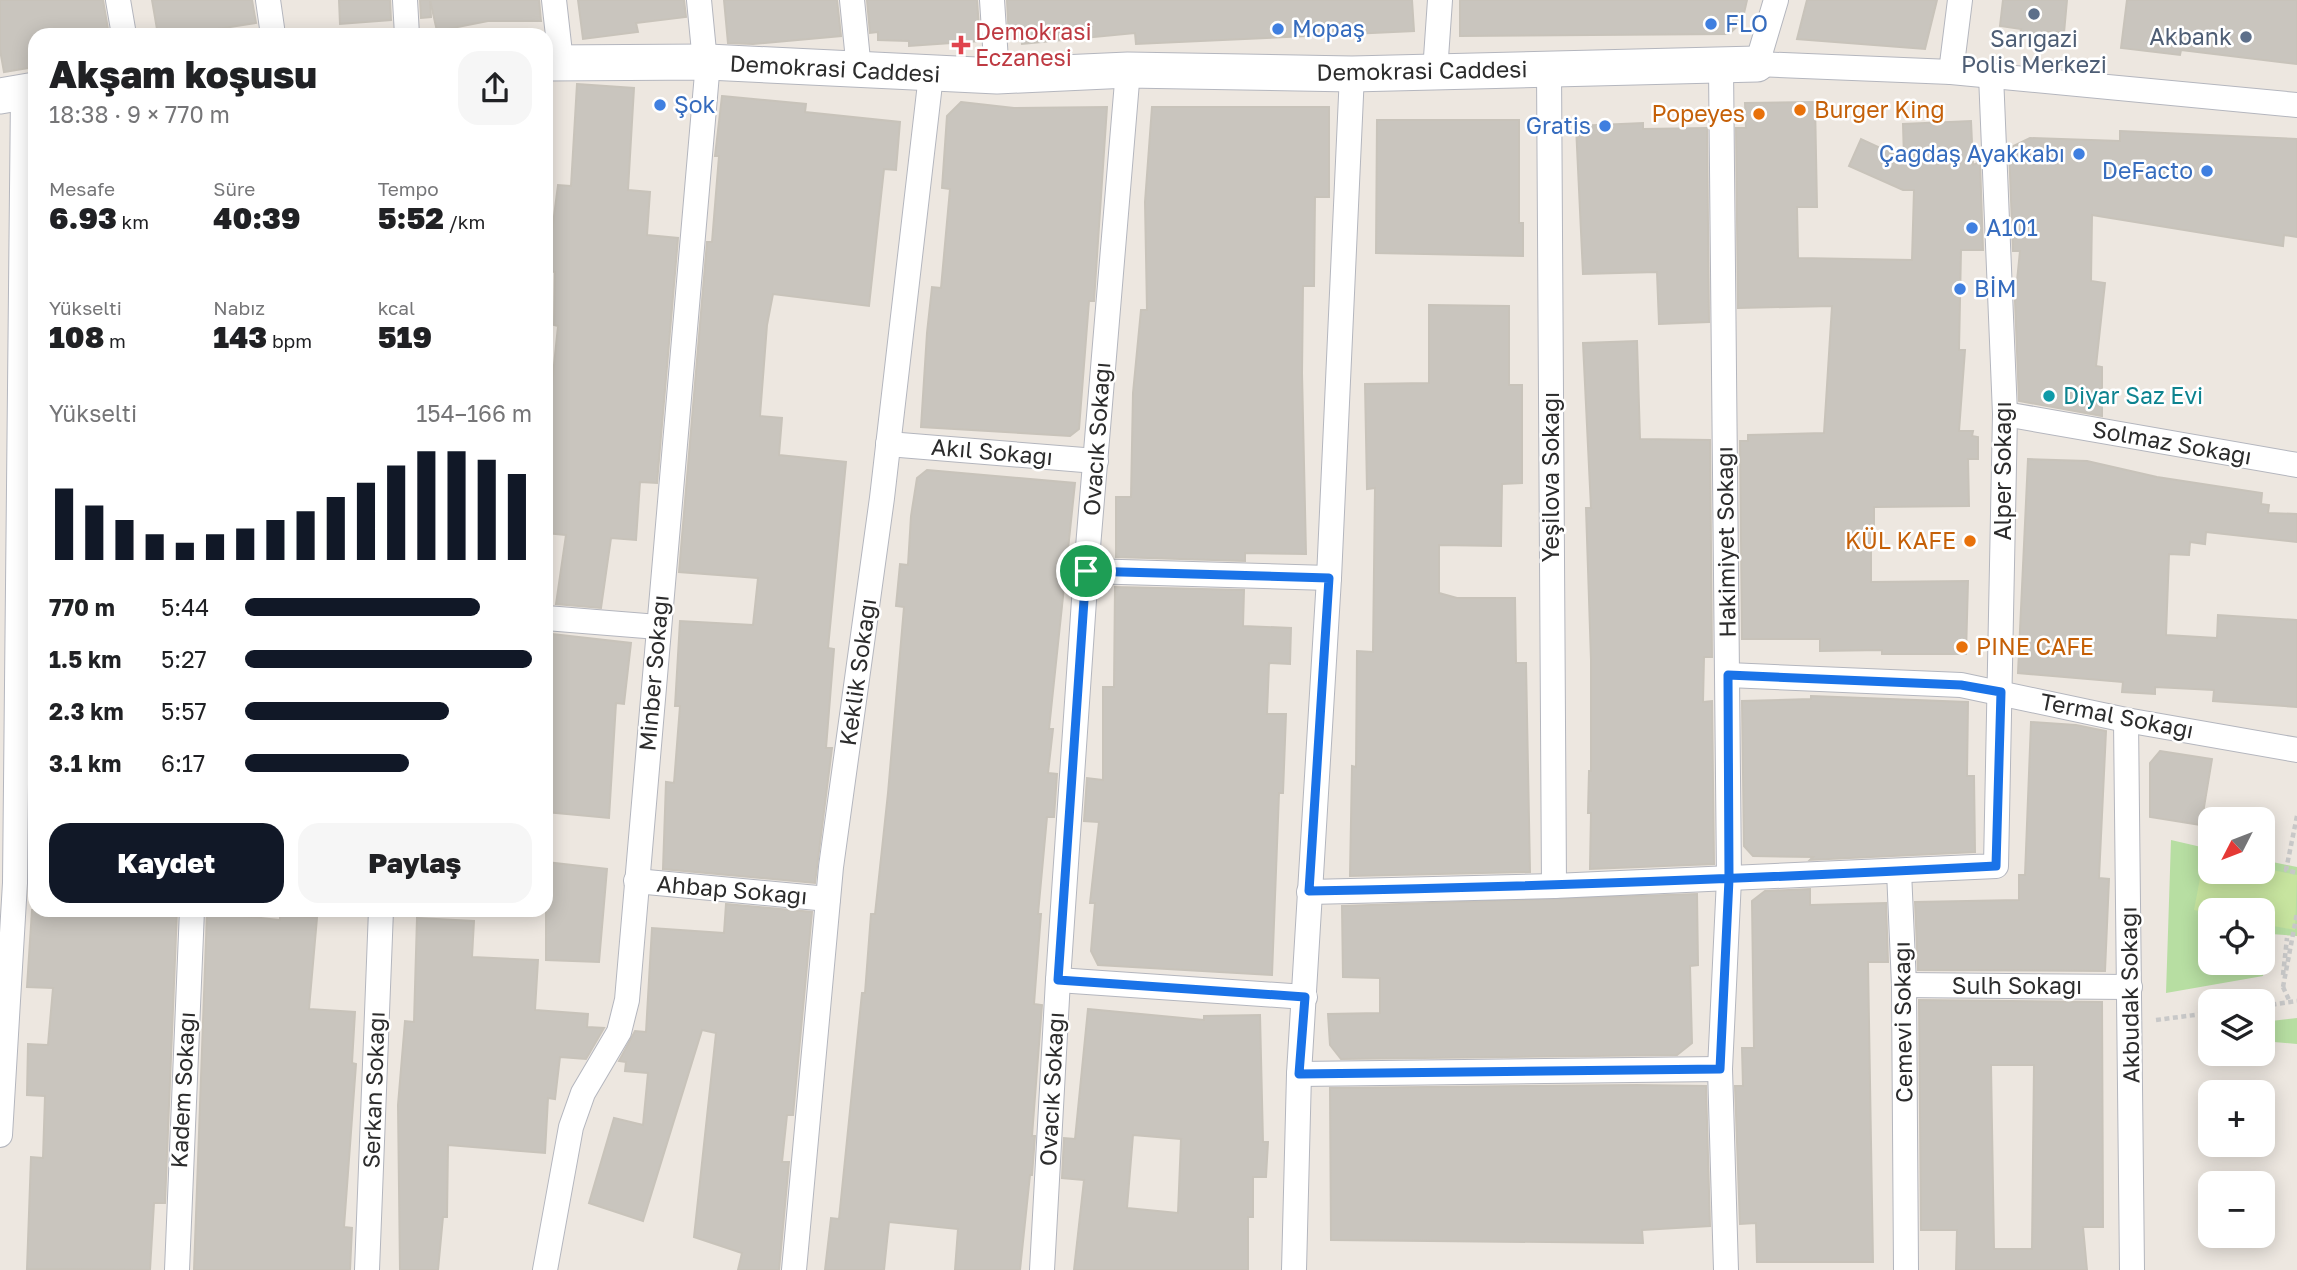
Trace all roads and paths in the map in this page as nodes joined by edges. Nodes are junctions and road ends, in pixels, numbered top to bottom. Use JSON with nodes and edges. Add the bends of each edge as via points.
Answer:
{"nodes":[{"id":1,"x":118,"y":0,"type":"edge"},
{"id":2,"x":268,"y":0,"type":"edge"},
{"id":3,"x":405,"y":0,"type":"edge"},
{"id":4,"x":554,"y":0,"type":"edge"},
{"id":5,"x":699,"y":0,"type":"edge"},
{"id":6,"x":852,"y":0,"type":"edge"},
{"id":7,"x":992,"y":0,"type":"edge"},
{"id":8,"x":1440,"y":0,"type":"edge"},
{"id":9,"x":1776,"y":0,"type":"edge"},
{"id":10,"x":1960,"y":0,"type":"edge"},
{"id":11,"x":123,"y":28,"type":"edge"},
{"id":12,"x":272,"y":28,"type":"edge"},
{"id":13,"x":407,"y":28,"type":"edge"},
{"id":14,"x":553,"y":62,"type":"edge"},
{"id":15,"x":707,"y":62,"type":"junction"},
{"id":16,"x":1757,"y":64,"type":"junction"},
{"id":17,"x":1721,"y":67,"type":"junction"},
{"id":18,"x":1549,"y":69,"type":"junction"},
{"id":19,"x":859,"y":70,"type":"junction"},
{"id":20,"x":1128,"y":70,"type":"junction"},
{"id":21,"x":1436,"y":72,"type":"junction"},
{"id":22,"x":1951,"y":72,"type":"junction"},
{"id":23,"x":1352,"y":74,"type":"junction"},
{"id":24,"x":931,"y":75,"type":"junction"},
{"id":25,"x":1991,"y":75,"type":"junction"},
{"id":26,"x":996,"y":76,"type":"junction"},
{"id":27,"x":19,"y":92,"type":"edge"},
{"id":28,"x":2297,"y":105,"type":"edge"},
{"id":29,"x":2005,"y":414,"type":"junction"},
{"id":30,"x":888,"y":444,"type":"junction"},
{"id":31,"x":1096,"y":461,"type":"junction"},
{"id":32,"x":2297,"y":465,"type":"edge"},
{"id":33,"x":1086,"y":571,"type":"junction"},
{"id":34,"x":1329,"y":578,"type":"junction"},
{"id":35,"x":18,"y":583,"type":"edge"},
{"id":36,"x":553,"y":619,"type":"edge"},
{"id":37,"x":658,"y":627,"type":"junction"},
{"id":38,"x":1728,"y":675,"type":"junction"},
{"id":39,"x":2001,"y":692,"type":"junction"},
{"id":40,"x":2126,"y":720,"type":"junction"},
{"id":41,"x":2297,"y":750,"type":"edge"},
{"id":42,"x":2297,"y":816,"type":"edge"},
{"id":43,"x":1899,"y":871,"type":"junction"},
{"id":44,"x":2297,"y":873,"type":"edge"},
{"id":45,"x":1729,"y":879,"type":"junction"},
{"id":46,"x":636,"y":881,"type":"junction"},
{"id":47,"x":17,"y":883,"type":"edge"},
{"id":48,"x":1554,"y":886,"type":"junction"},
{"id":49,"x":1309,"y":891,"type":"junction"},
{"id":50,"x":828,"y":898,"type":"junction"},
{"id":51,"x":2297,"y":913,"type":"edge"},
{"id":52,"x":192,"y":917,"type":"edge"},
{"id":53,"x":381,"y":917,"type":"edge"},
{"id":54,"x":2287,"y":938,"type":"dead end"},
{"id":55,"x":1058,"y":980,"type":"junction"},
{"id":56,"x":1904,"y":985,"type":"junction"},
{"id":57,"x":2130,"y":987,"type":"junction"},
{"id":58,"x":2283,"y":987,"type":"junction"},
{"id":59,"x":1305,"y":997,"type":"junction"},
{"id":60,"x":2297,"y":1001,"type":"edge"},
{"id":61,"x":2290,"y":1002,"type":"junction"},
{"id":62,"x":2275,"y":1004,"type":"edge"},
{"id":63,"x":2198,"y":1015,"type":"edge"},
{"id":64,"x":2131,"y":1023,"type":"junction"},
{"id":65,"x":1720,"y":1069,"type":"junction"},
{"id":66,"x":1299,"y":1074,"type":"junction"},
{"id":67,"x":0,"y":1135,"type":"edge"},
{"id":68,"x":177,"y":1270,"type":"edge"},
{"id":69,"x":367,"y":1270,"type":"edge"},
{"id":70,"x":545,"y":1270,"type":"edge"},
{"id":71,"x":794,"y":1270,"type":"edge"},
{"id":72,"x":1042,"y":1270,"type":"edge"},
{"id":73,"x":1294,"y":1270,"type":"edge"},
{"id":74,"x":1726,"y":1270,"type":"edge"},
{"id":75,"x":1906,"y":1270,"type":"edge"},
{"id":76,"x":2132,"y":1270,"type":"edge"}],
"edges":[{"from":1,"to":11,"type":"street"},
{"from":2,"to":12,"type":"street"},
{"from":3,"to":13,"type":"street"},
{"from":4,"to":14,"type":"street"},
{"from":5,"to":15,"type":"street","name":"Minber Sokağı"},
{"from":6,"to":19,"type":"street"},
{"from":7,"to":26,"type":"street"},
{"from":8,"to":21,"type":"street"},
{"from":9,"to":16,"type":"street"},
{"from":10,"to":22,"type":"street"},
{"from":14,"to":15,"type":"street","name":"Demokrasi Caddesi"},
{"from":15,"to":19,"type":"street","name":"Demokrasi Caddesi"},
{"from":15,"to":37,"type":"street","name":"Minber Sokağı"},
{"from":16,"to":17,"type":"street","name":"Demokrasi Caddesi"},
{"from":16,"to":22,"type":"street","name":"Demokrasi Caddesi"},
{"from":17,"to":18,"type":"street","name":"Demokrasi Caddesi"},
{"from":17,"to":38,"type":"street","name":"Hakimiyet Sokağı"},
{"from":18,"to":21,"type":"street","name":"Demokrasi Caddesi"},
{"from":18,"to":48,"type":"street","name":"Yeşilova Sokağı"},
{"from":19,"to":24,"type":"street","name":"Demokrasi Caddesi"},
{"from":20,"to":23,"type":"street","name":"Demokrasi Caddesi"},
{"from":20,"to":26,"type":"street","name":"Demokrasi Caddesi"},
{"from":20,"to":31,"type":"street","name":"Ovacık Sokağı"},
{"from":21,"to":23,"type":"street","name":"Demokrasi Caddesi"},
{"from":22,"to":25,"type":"street","name":"Demokrasi Caddesi"},
{"from":23,"to":34,"type":"street"},
{"from":24,"to":26,"type":"street","name":"Demokrasi Caddesi"},
{"from":24,"to":30,"type":"street","name":"Keklik Sokağı"},
{"from":25,"to":28,"type":"street","name":"Demokrasi Caddesi"},
{"from":25,"to":29,"type":"street","name":"Alper Sokağı"},
{"from":27,"to":35,"type":"street"},
{"from":29,"to":32,"type":"street","name":"Solmaz Sokağı"},
{"from":29,"to":39,"type":"street","name":"Alper Sokağı"},
{"from":30,"to":31,"type":"street","name":"Akıl Sokağı"},
{"from":30,"to":50,"type":"street","name":"Keklik Sokağı"},
{"from":31,"to":33,"type":"street","name":"Ovacık Sokağı"},
{"from":33,"to":34,"type":"street"},
{"from":33,"to":55,"type":"street","name":"Ovacık Sokağı"},
{"from":34,"to":49,"type":"street"},
{"from":35,"to":47,"type":"street"},
{"from":36,"to":37,"type":"street"},
{"from":37,"to":46,"type":"street","name":"Minber Sokağı"},
{"from":38,"to":39,"type":"street","name":"Termal Sokağı","via":[[1961,685]]},
{"from":38,"to":45,"type":"street","name":"Hakimiyet Sokağı"},
{"from":39,"to":40,"type":"street","name":"Termal Sokağı"},
{"from":39,"to":43,"type":"street","name":"Alper Sokağı","via":[[1996,866]]},
{"from":40,"to":41,"type":"street","name":"Termal Sokağı"},
{"from":40,"to":57,"type":"street","name":"Akbudak Sokağı"},
{"from":42,"to":44,"type":"path","via":[[2286,870]]},
{"from":43,"to":45,"type":"street"},
{"from":43,"to":56,"type":"street","name":"Cemevi Sokağı"},
{"from":45,"to":48,"type":"street"},
{"from":45,"to":65,"type":"street","name":"Hakimiyet Sokağı"},
{"from":46,"to":50,"type":"street","name":"Ahbap Sokağı"},
{"from":46,"to":70,"type":"street","name":"Minber Sokağı","via":[[627,1000],[619,1032],[583,1093],[571,1128]]},
{"from":47,"to":67,"type":"street"},
{"from":48,"to":49,"type":"street"},
{"from":49,"to":59,"type":"street"},
{"from":50,"to":71,"type":"street","name":"Keklik Sokağı"},
{"from":51,"to":58,"type":"path"},
{"from":52,"to":68,"type":"street","name":"Kadem Sokağı"},
{"from":53,"to":69,"type":"street","name":"Serkan Sokağı"},
{"from":54,"to":58,"type":"path"},
{"from":55,"to":59,"type":"street"},
{"from":55,"to":72,"type":"street","name":"Ovacık Sokağı"},
{"from":56,"to":57,"type":"street","name":"Sulh Sokağı"},
{"from":56,"to":75,"type":"street","name":"Cemevi Sokağı"},
{"from":57,"to":64,"type":"street","name":"Akbudak Sokağı"},
{"from":58,"to":61,"type":"path"},
{"from":59,"to":66,"type":"street"},
{"from":60,"to":61,"type":"path"},
{"from":61,"to":62,"type":"path"},
{"from":63,"to":64,"type":"path"},
{"from":64,"to":76,"type":"street","name":"Akbudak Sokağı"},
{"from":65,"to":66,"type":"street"},
{"from":65,"to":74,"type":"street","name":"Hakimiyet Sokağı"},
{"from":66,"to":73,"type":"street"}]}
